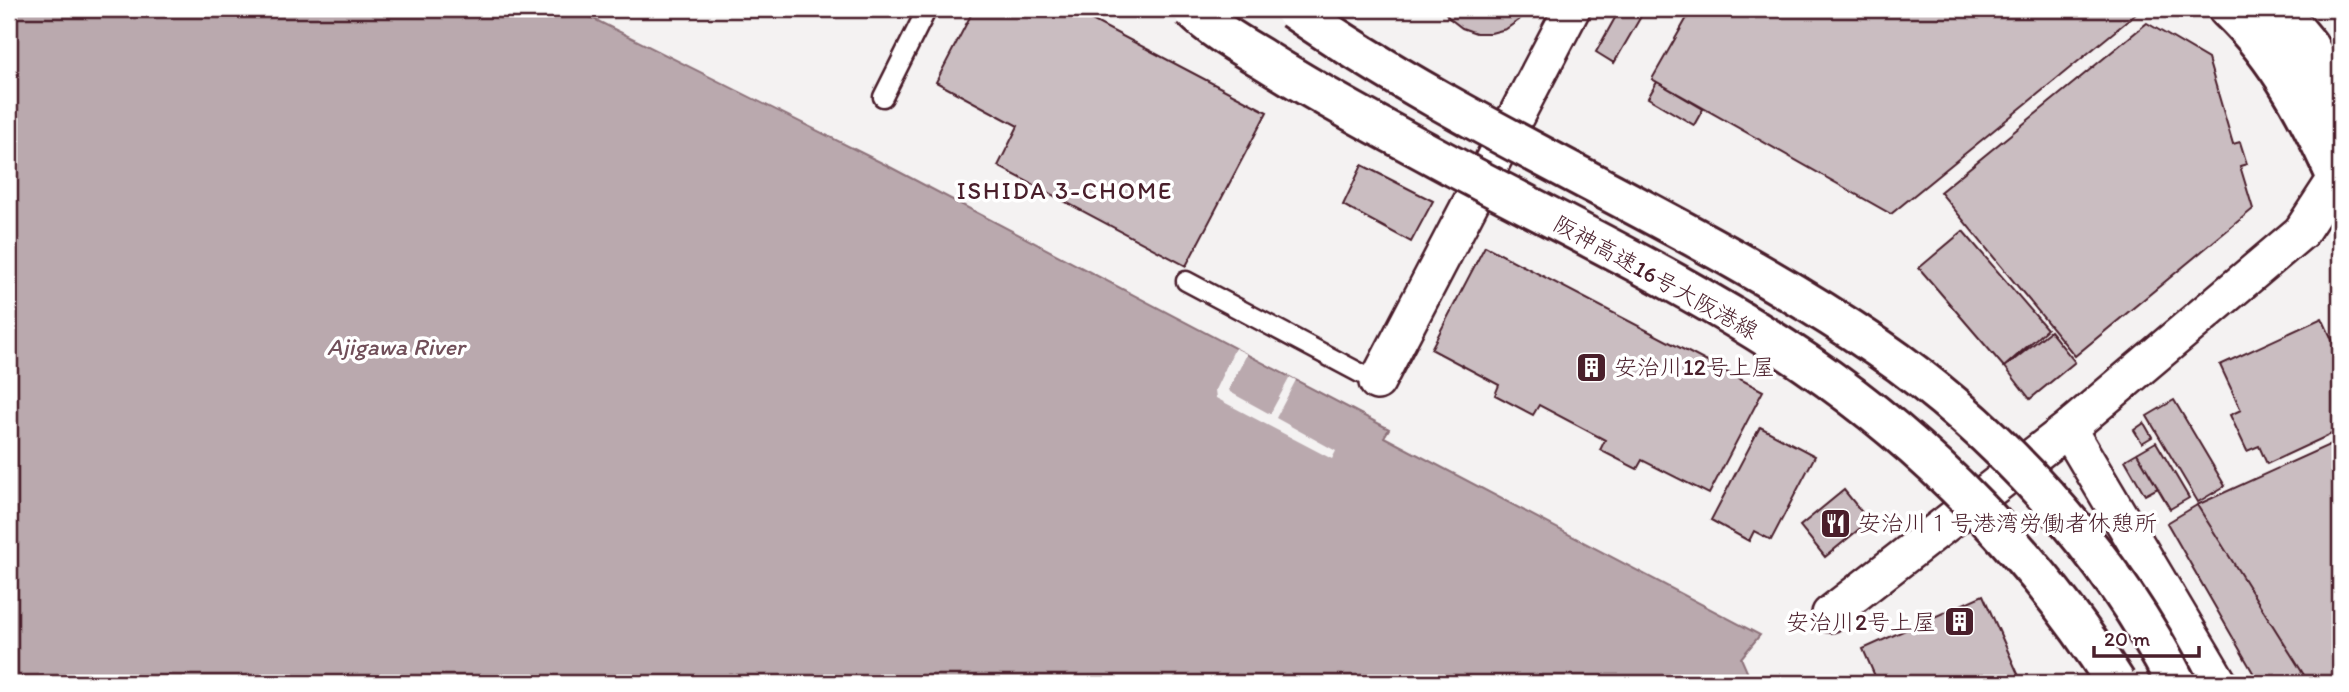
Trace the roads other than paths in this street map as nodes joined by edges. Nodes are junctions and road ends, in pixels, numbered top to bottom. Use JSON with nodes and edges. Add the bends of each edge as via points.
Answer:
{"nodes":[{"id":1,"x":927,"y":9,"type":"edge"},
{"id":2,"x":1192,"y":9,"type":"edge"},
{"id":3,"x":1293,"y":9,"type":"edge"},
{"id":4,"x":1572,"y":9,"type":"edge"},
{"id":5,"x":2228,"y":9,"type":"edge"},
{"id":6,"x":2278,"y":9,"type":"edge"},
{"id":7,"x":883,"y":97,"type":"dead end"},
{"id":8,"x":2340,"y":104,"type":"edge"},
{"id":9,"x":2339,"y":178,"type":"edge"},
{"id":10,"x":1186,"y":281,"type":"dead end"},
{"id":11,"x":1377,"y":382,"type":"joint"},
{"id":12,"x":2068,"y":429,"type":"junction"},
{"id":13,"x":1830,"y":614,"type":"dead end"},
{"id":14,"x":2116,"y":683,"type":"edge"},
{"id":15,"x":2176,"y":683,"type":"edge"},
{"id":16,"x":2219,"y":683,"type":"edge"}],
"edges":[{"from":1,"to":7,"type":"lane"},
{"from":2,"to":14,"type":"main road","name":"阪神高速16号大阪港線","bridge":true,"via":[[1207,24],[1285,73],[1707,301],[1807,363],[1945,475],[2042,581]]},
{"from":3,"to":15,"type":"main road","bridge":true,"via":[[1365,58],[1706,244],[1880,349],[1990,440],[2070,523],[2122,592]]},
{"from":4,"to":11,"type":"street"},
{"from":5,"to":9,"type":"main road","via":[[2294,90]]},
{"from":6,"to":8,"type":"main road","via":[[2308,45]]},
{"from":9,"to":12,"type":"street","via":[[2301,232]]},
{"from":10,"to":11,"type":"lane"},
{"from":12,"to":13,"type":"street"},
{"from":12,"to":16,"type":"street"}]}
